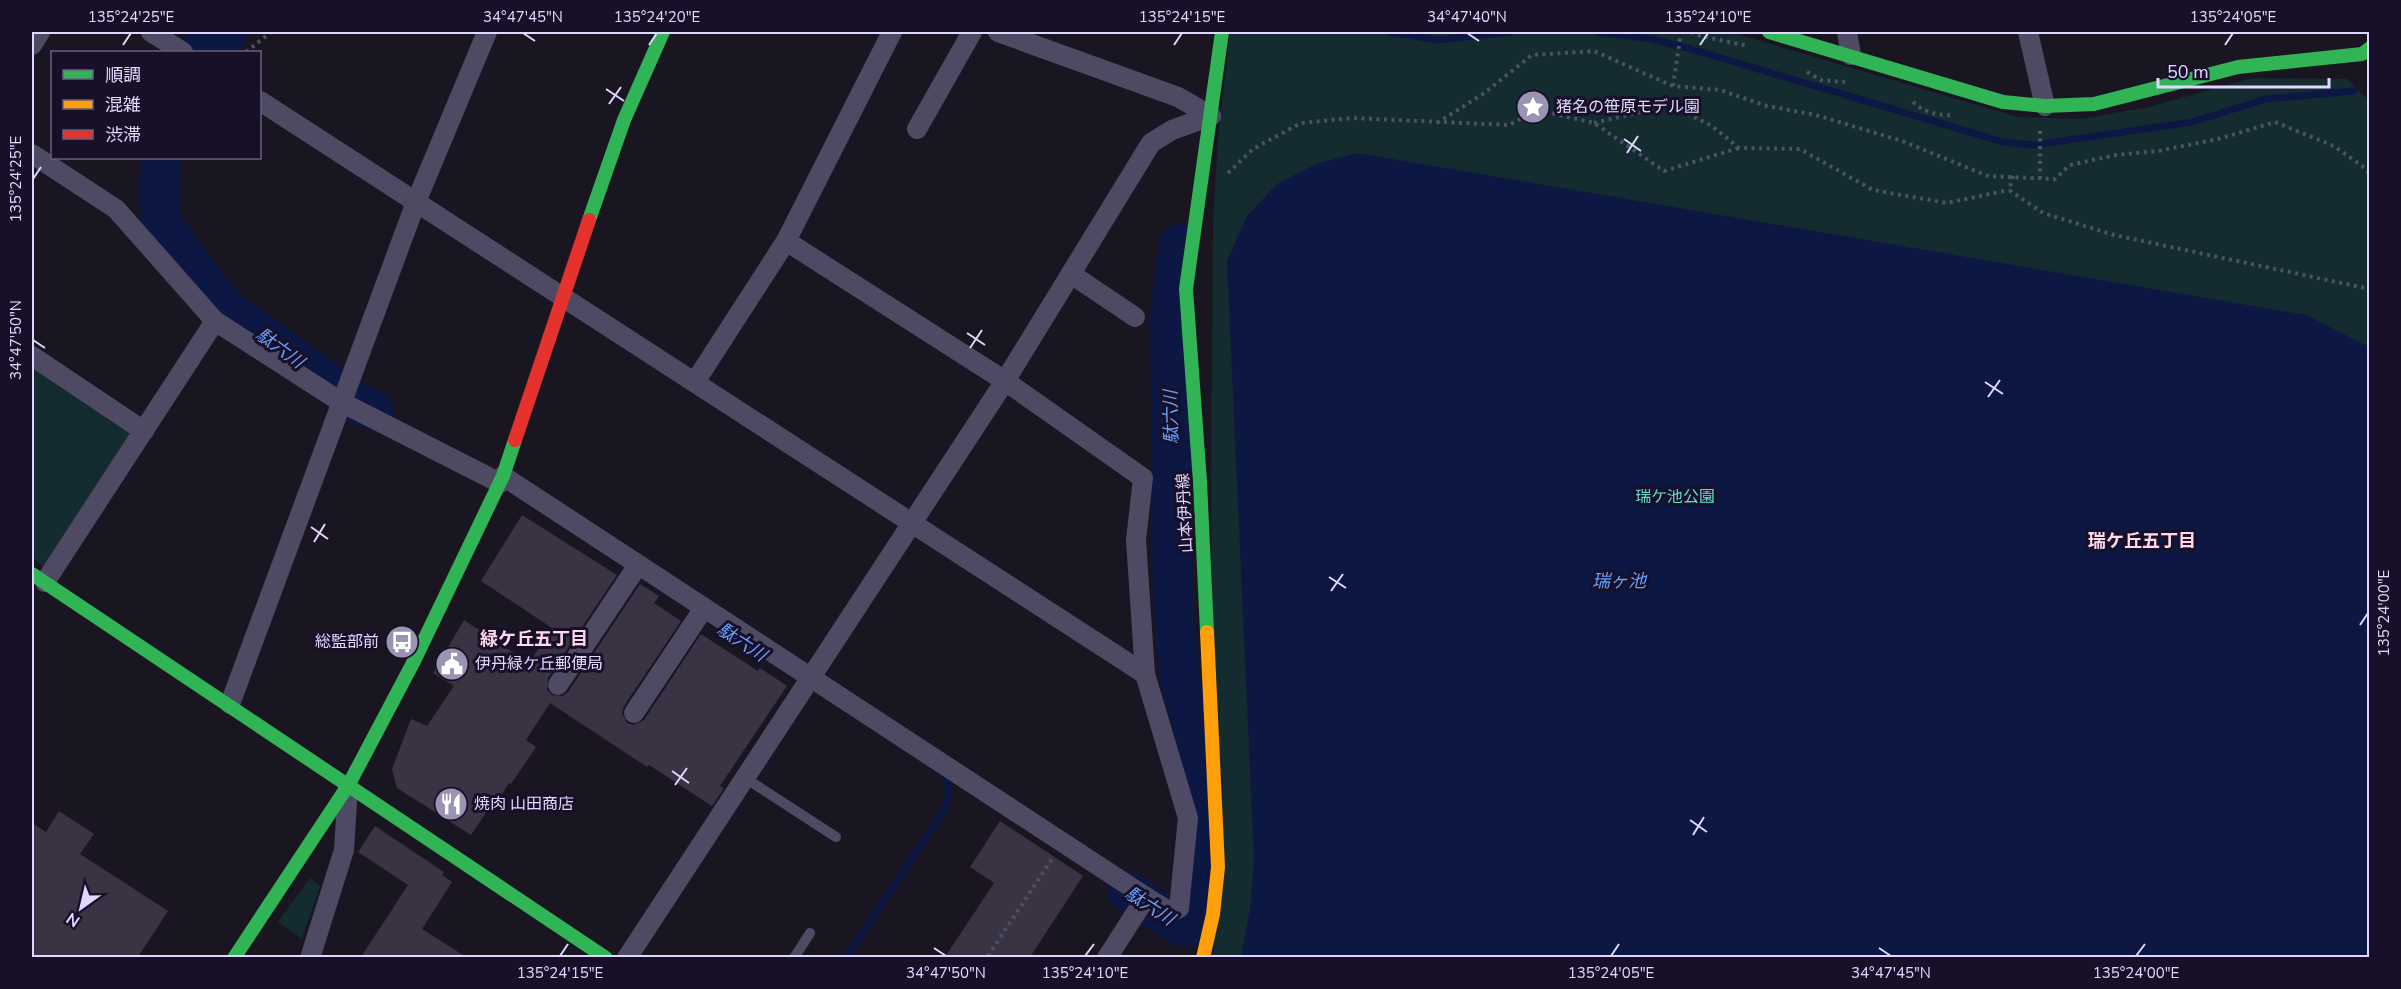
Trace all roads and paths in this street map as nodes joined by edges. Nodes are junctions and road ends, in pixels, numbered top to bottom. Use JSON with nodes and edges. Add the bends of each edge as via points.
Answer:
{"nodes":[{"id":1,"x":40,"y":32,"type":"edge"},
{"id":2,"x":151,"y":32,"type":"edge"},
{"id":3,"x":271,"y":32,"type":"edge"},
{"id":4,"x":487,"y":32,"type":"edge"},
{"id":5,"x":663,"y":32,"type":"edge"},
{"id":6,"x":892,"y":32,"type":"edge"},
{"id":7,"x":972,"y":32,"type":"edge"},
{"id":8,"x":998,"y":32,"type":"edge"},
{"id":9,"x":1222,"y":32,"type":"edge"},
{"id":10,"x":1682,"y":32,"type":"edge"},
{"id":11,"x":1769,"y":32,"type":"edge"},
{"id":12,"x":1846,"y":32,"type":"edge"},
{"id":13,"x":2028,"y":32,"type":"edge"},
{"id":14,"x":32,"y":45,"type":"edge"},
{"id":15,"x":181,"y":51,"type":"edge"},
{"id":16,"x":247,"y":51,"type":"edge"},
{"id":17,"x":1851,"y":55,"type":"junction"},
{"id":18,"x":2367,"y":55,"type":"edge"},
{"id":19,"x":1673,"y":86,"type":"junction"},
{"id":20,"x":261,"y":102,"type":"edge"},
{"id":21,"x":2042,"y":106,"type":"junction"},
{"id":22,"x":1211,"y":116,"type":"junction"},
{"id":23,"x":1437,"y":123,"type":"junction"},
{"id":24,"x":1594,"y":123,"type":"junction"},
{"id":25,"x":917,"y":129,"type":"dead end"},
{"id":26,"x":1739,"y":148,"type":"junction"},
{"id":27,"x":32,"y":154,"type":"edge"},
{"id":28,"x":2370,"y":174,"type":"edge"},
{"id":29,"x":2013,"y":176,"type":"junction"},
{"id":30,"x":2040,"y":179,"type":"junction"},
{"id":31,"x":2009,"y":190,"type":"junction"},
{"id":32,"x":1199,"y":199,"type":"junction"},
{"id":33,"x":416,"y":202,"type":"junction"},
{"id":34,"x":786,"y":240,"type":"junction"},
{"id":35,"x":1071,"y":274,"type":"junction"},
{"id":36,"x":2370,"y":289,"type":"edge"},
{"id":37,"x":562,"y":296,"type":"junction"},
{"id":38,"x":1135,"y":317,"type":"dead end"},
{"id":39,"x":215,"y":321,"type":"junction"},
{"id":40,"x":32,"y":356,"type":"edge"},
{"id":41,"x":1005,"y":381,"type":"junction"},
{"id":42,"x":695,"y":382,"type":"junction"},
{"id":43,"x":341,"y":402,"type":"junction"},
{"id":44,"x":144,"y":431,"type":"junction"},
{"id":45,"x":501,"y":480,"type":"junction"},
{"id":46,"x":912,"y":522,"type":"junction"},
{"id":47,"x":634,"y":571,"type":"junction"},
{"id":48,"x":38,"y":578,"type":"edge"},
{"id":49,"x":704,"y":608,"type":"junction"},
{"id":50,"x":1145,"y":674,"type":"junction"},
{"id":51,"x":807,"y":682,"type":"junction"},
{"id":52,"x":558,"y":685,"type":"dead end"},
{"id":53,"x":230,"y":704,"type":"junction"},
{"id":54,"x":634,"y":713,"type":"dead end"},
{"id":55,"x":745,"y":778,"type":"junction"},
{"id":56,"x":349,"y":784,"type":"junction"},
{"id":57,"x":836,"y":837,"type":"dead end"},
{"id":58,"x":1057,"y":851,"type":"dead end"},
{"id":59,"x":1144,"y":900,"type":"junction"},
{"id":60,"x":810,"y":933,"type":"dead end"},
{"id":61,"x":988,"y":956,"type":"edge"},
{"id":62,"x":234,"y":957,"type":"edge"},
{"id":63,"x":310,"y":957,"type":"edge"},
{"id":64,"x":606,"y":957,"type":"edge"},
{"id":65,"x":627,"y":957,"type":"edge"},
{"id":66,"x":794,"y":957,"type":"edge"},
{"id":67,"x":1107,"y":957,"type":"edge"},
{"id":68,"x":1203,"y":957,"type":"edge"}],
"edges":[{"from":1,"to":14,"type":"street"},
{"from":2,"to":15,"type":"street"},
{"from":3,"to":16,"type":"path"},
{"from":4,"to":33,"type":"street"},
{"from":5,"to":37,"type":"street","via":[[624,120]]},
{"from":6,"to":34,"type":"street"},
{"from":7,"to":25,"type":"street"},
{"from":8,"to":22,"type":"street","via":[[1178,97]]},
{"from":9,"to":22,"type":"street","name":"山本伊丹線"},
{"from":10,"to":19,"type":"path"},
{"from":11,"to":17,"type":"street"},
{"from":12,"to":17,"type":"street"},
{"from":13,"to":21,"type":"street"},
{"from":17,"to":21,"type":"street","via":[[2003,102]]},
{"from":18,"to":21,"type":"street","via":[[2238,68],[2094,104]]},
{"from":19,"to":23,"type":"path","via":[[1594,51],[1532,55],[1483,94]]},
{"from":19,"to":29,"type":"path","via":[[1720,90],[1767,106],[1816,115],[1902,141],[1988,176]]},
{"from":20,"to":33,"type":"street"},
{"from":21,"to":30,"type":"path"},
{"from":22,"to":32,"type":"street","name":"山本伊丹線"},
{"from":22,"to":35,"type":"street","via":[[1172,130],[1151,143]]},
{"from":23,"to":24,"type":"path","via":[[1509,125],[1538,110]]},
{"from":23,"to":32,"type":"path","via":[[1351,118],[1301,123],[1253,149]]},
{"from":24,"to":26,"type":"path","via":[[1670,105],[1712,126]]},
{"from":24,"to":26,"type":"path","via":[[1664,171]]},
{"from":26,"to":31,"type":"path","via":[[1800,149],[1873,190],[1947,203]]},
{"from":27,"to":39,"type":"street","via":[[116,209]]},
{"from":28,"to":30,"type":"path","via":[[2334,146],[2276,122],[2158,152],[2116,155],[2070,165],[2055,179]]},
{"from":29,"to":30,"type":"path"},
{"from":29,"to":31,"type":"path"},
{"from":31,"to":36,"type":"path","via":[[2043,213],[2114,235]]},
{"from":32,"to":68,"type":"street","name":"山本伊丹線","via":[[1186,289],[1200,482],[1218,867]]},
{"from":33,"to":37,"type":"street"},
{"from":33,"to":43,"type":"street"},
{"from":34,"to":41,"type":"street"},
{"from":34,"to":42,"type":"street"},
{"from":35,"to":38,"type":"street"},
{"from":35,"to":41,"type":"street"},
{"from":37,"to":42,"type":"street"},
{"from":37,"to":45,"type":"street"},
{"from":39,"to":43,"type":"street"},
{"from":39,"to":44,"type":"street"},
{"from":40,"to":44,"type":"street"},
{"from":41,"to":46,"type":"street"},
{"from":41,"to":50,"type":"street","via":[[1143,478],[1136,540]]},
{"from":42,"to":46,"type":"street"},
{"from":43,"to":45,"type":"street"},
{"from":43,"to":53,"type":"street"},
{"from":44,"to":48,"type":"street"},
{"from":45,"to":47,"type":"street"},
{"from":45,"to":56,"type":"street","via":[[414,661]]},
{"from":46,"to":50,"type":"street"},
{"from":46,"to":51,"type":"street"},
{"from":47,"to":49,"type":"street"},
{"from":47,"to":52,"type":"street"},
{"from":48,"to":53,"type":"street"},
{"from":49,"to":51,"type":"street"},
{"from":49,"to":54,"type":"street"},
{"from":50,"to":59,"type":"street","via":[[1188,818],[1179,908],[1170,912]]},
{"from":51,"to":55,"type":"street"},
{"from":51,"to":59,"type":"street"},
{"from":53,"to":56,"type":"street"},
{"from":55,"to":57,"type":"lane"},
{"from":55,"to":65,"type":"street"},
{"from":56,"to":62,"type":"street"},
{"from":56,"to":63,"type":"street","via":[[344,850]]},
{"from":56,"to":64,"type":"street"},
{"from":58,"to":61,"type":"path"},
{"from":59,"to":67,"type":"street"},
{"from":60,"to":66,"type":"lane"}]}
